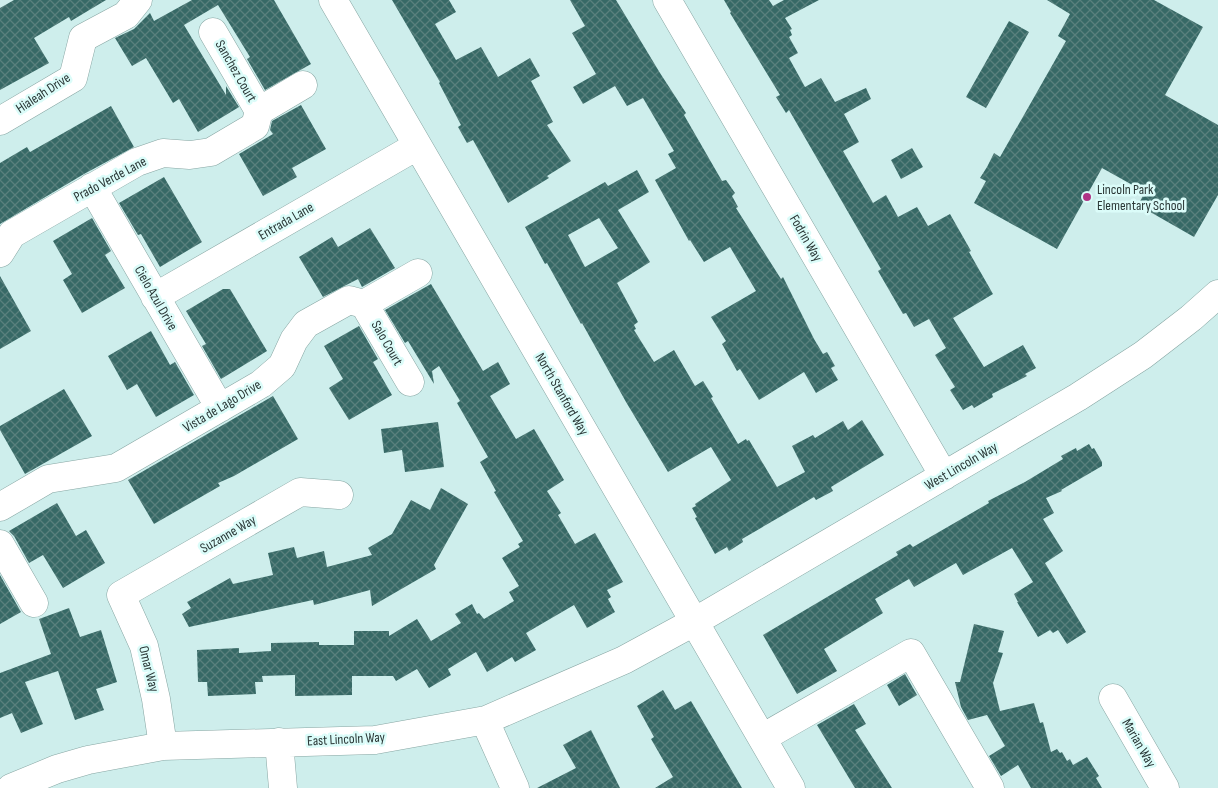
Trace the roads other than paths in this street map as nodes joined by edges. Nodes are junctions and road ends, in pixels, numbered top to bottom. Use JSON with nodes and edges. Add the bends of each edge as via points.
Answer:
{"nodes":[{"id":1,"x":138,"y":0,"type":"edge"},
{"id":2,"x":333,"y":0,"type":"edge"},
{"id":3,"x":667,"y":0,"type":"edge"},
{"id":4,"x":213,"y":32,"type":"dead end"},
{"id":5,"x":304,"y":85,"type":"dead end"},
{"id":6,"x":259,"y":111,"type":"junction"},
{"id":7,"x":0,"y":121,"type":"edge"},
{"id":8,"x":417,"y":146,"type":"junction"},
{"id":9,"x":92,"y":188,"type":"junction"},
{"id":10,"x":0,"y":253,"type":"edge"},
{"id":11,"x":418,"y":273,"type":"dead end"},
{"id":12,"x":1218,"y":294,"type":"edge"},
{"id":13,"x":155,"y":297,"type":"junction"},
{"id":14,"x":364,"y":304,"type":"junction"},
{"id":15,"x":410,"y":382,"type":"dead end"},
{"id":16,"x":220,"y":408,"type":"junction"},
{"id":17,"x":944,"y":476,"type":"junction"},
{"id":18,"x":339,"y":495,"type":"dead end"},
{"id":19,"x":3,"y":498,"type":"edge"},
{"id":20,"x":0,"y":544,"type":"edge"},
{"id":21,"x":121,"y":595,"type":"joint"},
{"id":22,"x":34,"y":603,"type":"dead end"},
{"id":23,"x":694,"y":622,"type":"junction"},
{"id":24,"x":1113,"y":698,"type":"dead end"},
{"id":25,"x":486,"y":720,"type":"junction"},
{"id":26,"x":762,"y":738,"type":"junction"},
{"id":27,"x":279,"y":742,"type":"junction"},
{"id":28,"x":163,"y":746,"type":"junction"},
{"id":29,"x":11,"y":788,"type":"edge"},
{"id":30,"x":284,"y":788,"type":"edge"},
{"id":31,"x":514,"y":788,"type":"edge"},
{"id":32,"x":791,"y":788,"type":"edge"},
{"id":33,"x":990,"y":788,"type":"edge"},
{"id":34,"x":1166,"y":788,"type":"edge"}],
"edges":[{"from":1,"to":7,"type":"street","name":"Hialeah Drive","via":[[126,15],[83,38],[73,78]]},
{"from":2,"to":8,"type":"street","name":"North Stanford Way"},
{"from":3,"to":17,"type":"street","name":"Fodrin Way"},
{"from":4,"to":6,"type":"street","name":"Sanchez Court"},
{"from":5,"to":6,"type":"street","name":"Prado Verde Lane"},
{"from":6,"to":9,"type":"street","name":"Prado Verde Lane","via":[[255,126],[210,152],[190,155],[163,153],[136,162]]},
{"from":8,"to":13,"type":"street","name":"Entrada Lane"},
{"from":8,"to":23,"type":"street","name":"North Stanford Way"},
{"from":9,"to":10,"type":"street","name":"Prado Verde Lane","via":[[12,234]]},
{"from":9,"to":13,"type":"street","name":"Cielo Azul Drive"},
{"from":11,"to":14,"type":"street","name":"Vista de Lago Drive"},
{"from":12,"to":17,"type":"street","name":"West Lincoln Way","via":[[1116,373]]},
{"from":13,"to":16,"type":"street","name":"Cielo Azul Drive"},
{"from":14,"to":15,"type":"street","name":"Salo Court"},
{"from":14,"to":16,"type":"street","name":"Vista de Lago Drive","via":[[349,300],[306,324],[282,366],[261,384]]},
{"from":16,"to":19,"type":"street","name":"Vista de Lago Drive","via":[[116,468],[48,479]]},
{"from":17,"to":23,"type":"street","name":"West Lincoln Way"},
{"from":18,"to":21,"type":"street","name":"Suzanne Way","via":[[300,492]]},
{"from":20,"to":22,"type":"street"},
{"from":21,"to":28,"type":"street","name":"Omar Way","via":[[144,646]]},
{"from":23,"to":25,"type":"street","name":"East Lincoln Way","via":[[624,660]]},
{"from":23,"to":26,"type":"street","name":"North Stanford Way"},
{"from":24,"to":34,"type":"street","name":"Marian Way"},
{"from":25,"to":27,"type":"street","name":"East Lincoln Way","via":[[375,740]]},
{"from":25,"to":31,"type":"street"},
{"from":26,"to":32,"type":"street","name":"North Stanford Way"},
{"from":26,"to":33,"type":"street","via":[[910,653]]},
{"from":27,"to":28,"type":"street","name":"East Lincoln Way"},
{"from":27,"to":30,"type":"street"},
{"from":28,"to":29,"type":"street","name":"East Lincoln Way","via":[[88,760]]}]}
